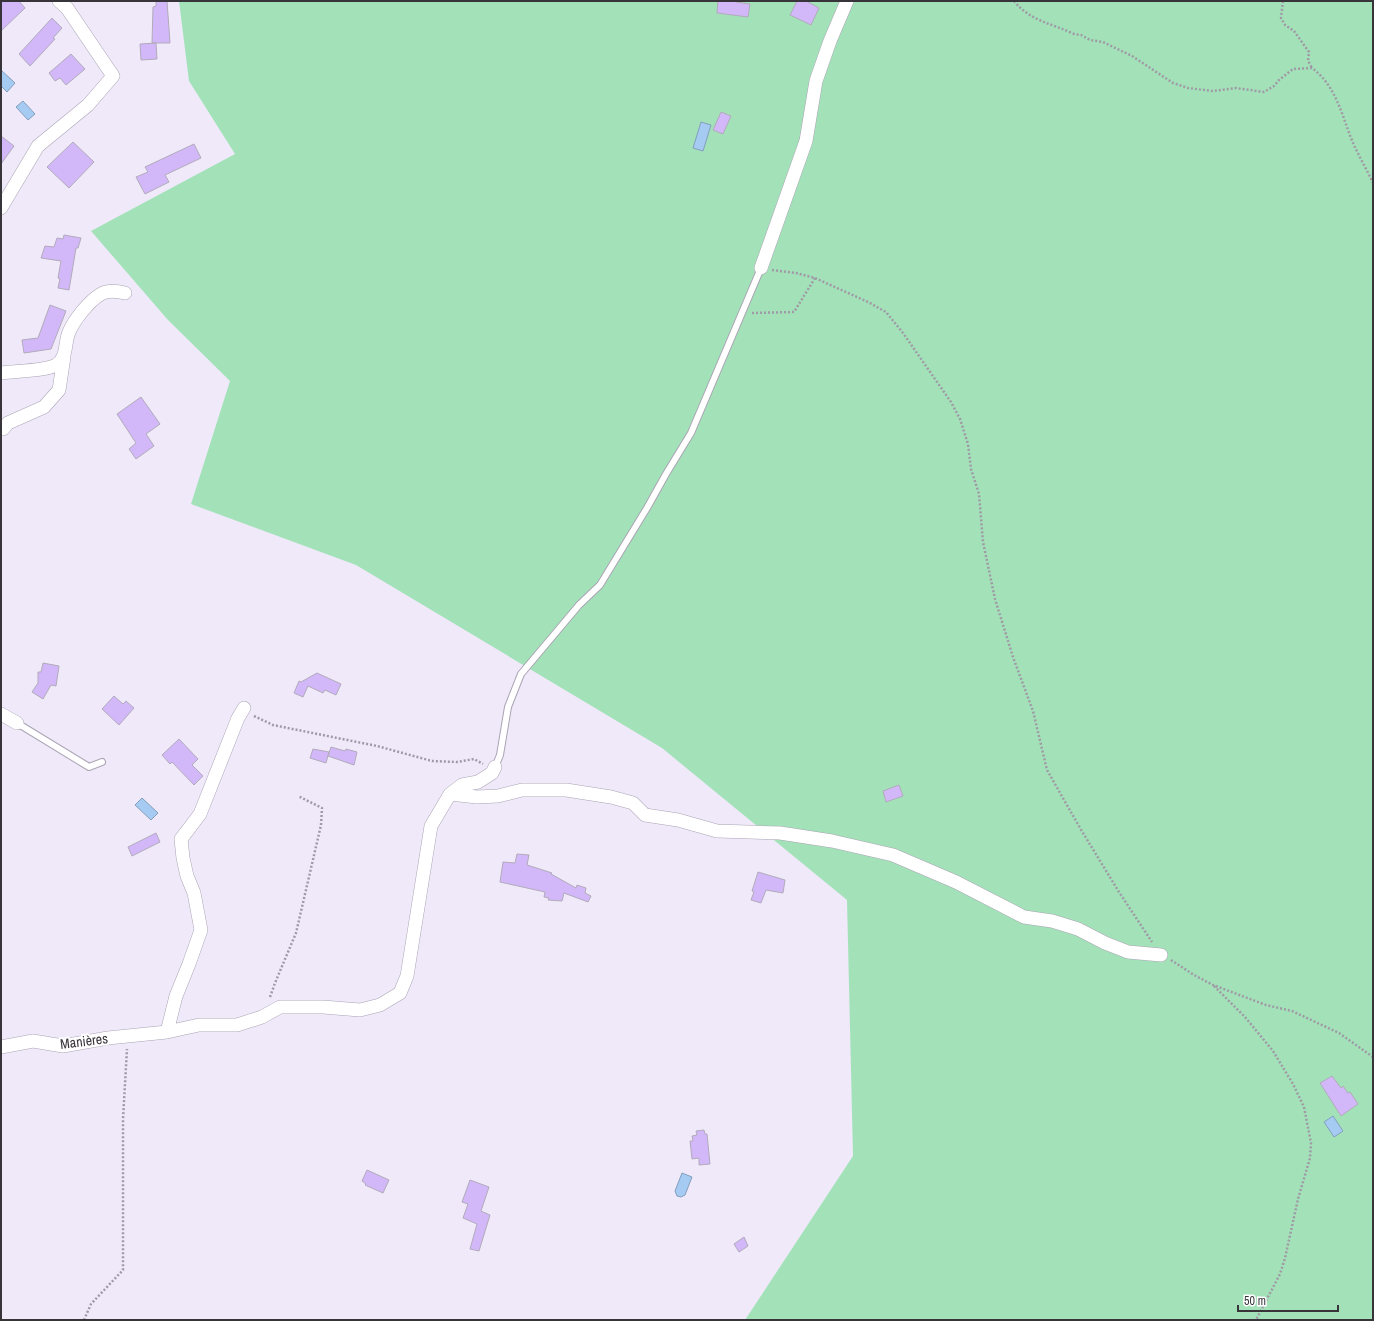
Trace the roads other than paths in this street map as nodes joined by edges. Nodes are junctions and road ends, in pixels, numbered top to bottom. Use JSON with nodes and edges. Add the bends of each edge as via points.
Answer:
{"nodes":[{"id":1,"x":59,"y":1,"type":"edge"},
{"id":2,"x":847,"y":1,"type":"edge"},
{"id":3,"x":1,"y":208,"type":"edge"},
{"id":4,"x":761,"y":268,"type":"joint"},
{"id":5,"x":124,"y":293,"type":"dead end"},
{"id":6,"x":64,"y":358,"type":"junction"},
{"id":7,"x":1,"y":373,"type":"edge"},
{"id":8,"x":3,"y":429,"type":"dead end"},
{"id":9,"x":243,"y":709,"type":"road end"},
{"id":10,"x":1,"y":714,"type":"edge"},
{"id":11,"x":17,"y":723,"type":"joint"},
{"id":12,"x":102,"y":762,"type":"dead end"},
{"id":13,"x":494,"y":769,"type":"joint"},
{"id":14,"x":450,"y":794,"type":"junction"},
{"id":15,"x":1161,"y":955,"type":"road end"},
{"id":16,"x":167,"y":1032,"type":"junction"},
{"id":17,"x":1,"y":1048,"type":"edge"}],
"edges":[{"from":1,"to":3,"type":"street","via":[[67,8],[113,76],[88,105],[38,146]]},
{"from":2,"to":4,"type":"street","via":[[816,81],[806,141]]},
{"from":4,"to":13,"type":"lane","via":[[691,433],[600,585],[579,605],[521,674],[508,707],[500,755]]},
{"from":5,"to":6,"type":"street","via":[[115,291],[101,294],[84,309],[69,332]]},
{"from":6,"to":7,"type":"street","via":[[55,366]]},
{"from":6,"to":8,"type":"street","via":[[59,390],[44,407],[8,423]]},
{"from":9,"to":16,"type":"street","via":[[200,814],[181,839],[200,930],[190,964],[176,996]]},
{"from":10,"to":11,"type":"street"},
{"from":11,"to":12,"type":"lane","via":[[89,767]]},
{"from":13,"to":14,"type":"street","via":[[478,782],[462,785]]},
{"from":14,"to":15,"type":"street","via":[[477,797],[498,796],[522,790],[566,790],[626,801],[633,803],[645,815],[678,820],[717,831],[780,833],[832,840],[893,855],[956,882],[1024,916],[1078,929],[1128,952]]},
{"from":14,"to":16,"type":"street","name":"Manières","via":[[431,826],[407,976],[400,993],[380,1005],[360,1010],[324,1006],[280,1007],[237,1025],[199,1025]]},
{"from":16,"to":17,"type":"street","name":"Manières","via":[[63,1046],[33,1041]]}]}
